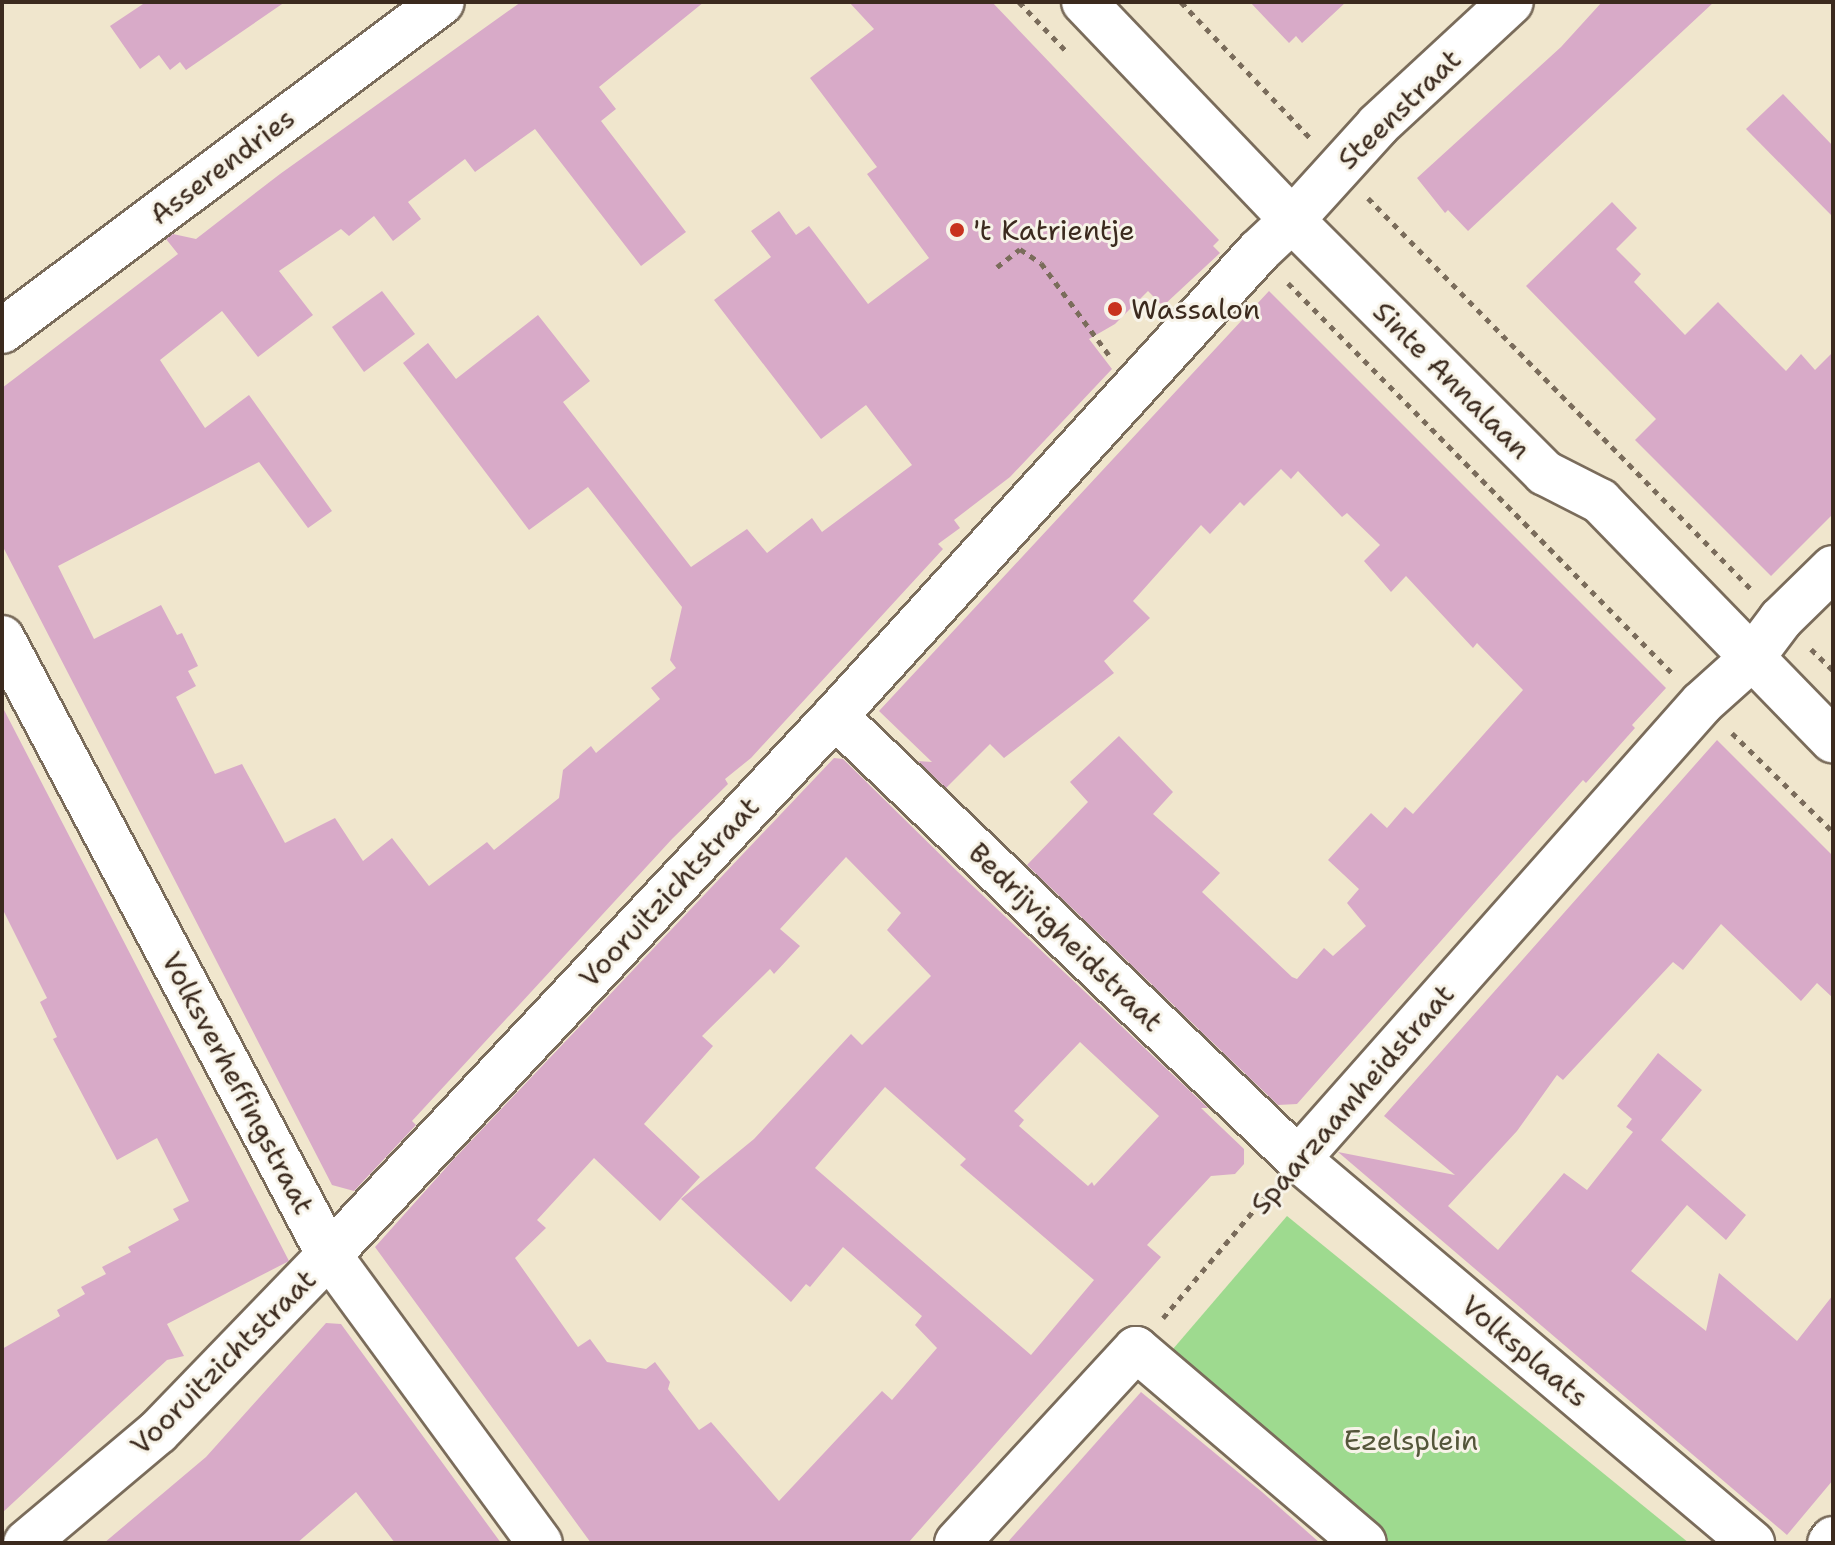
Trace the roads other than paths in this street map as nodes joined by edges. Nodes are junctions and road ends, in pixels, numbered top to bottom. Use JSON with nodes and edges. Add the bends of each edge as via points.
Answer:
{"nodes":[{"id":1,"x":442,"y":2,"type":"edge"},
{"id":2,"x":1084,"y":2,"type":"edge"},
{"id":3,"x":1511,"y":2,"type":"edge"},
{"id":4,"x":1292,"y":220,"type":"junction"},
{"id":5,"x":2,"y":331,"type":"edge"},
{"id":6,"x":1833,"y":568,"type":"edge"},
{"id":7,"x":2,"y":638,"type":"edge"},
{"id":8,"x":1751,"y":659,"type":"junction"},
{"id":9,"x":835,"y":716,"type":"junction"},
{"id":10,"x":1833,"y":741,"type":"edge"},
{"id":11,"x":1298,"y":1159,"type":"junction"},
{"id":12,"x":329,"y":1255,"type":"junction"},
{"id":13,"x":26,"y":1543,"type":"edge"},
{"id":14,"x":540,"y":1543,"type":"edge"},
{"id":15,"x":957,"y":1543,"type":"edge"},
{"id":16,"x":1364,"y":1543,"type":"edge"},
{"id":17,"x":1752,"y":1543,"type":"edge"}],
"edges":[{"from":1,"to":5,"type":"street","name":"Asserendries"},
{"from":2,"to":4,"type":"street","name":"Sinte Annalaan"},
{"from":3,"to":4,"type":"street","name":"Steenstraat","via":[[1378,125]]},
{"from":4,"to":8,"type":"street","name":"Sinte Annalaan","via":[[1545,473],[1600,501]]},
{"from":4,"to":9,"type":"street","name":"Vooruitzichtstraat"},
{"from":6,"to":8,"type":"street","name":"Spaarzaamheidstraat","via":[[1781,619]]},
{"from":7,"to":12,"type":"street","name":"Volksverheffingstraat"},
{"from":8,"to":10,"type":"street","name":"Sinte Annalaan"},
{"from":8,"to":11,"type":"street","name":"Spaarzaamheidstraat","via":[[1702,703]]},
{"from":9,"to":11,"type":"street","name":"Bedrijvigheidstraat"},
{"from":9,"to":12,"type":"street","name":"Vooruitzichtstraat"},
{"from":11,"to":17,"type":"street","name":"Volksplaats"},
{"from":12,"to":13,"type":"street","name":"Vooruitzichtstraat","via":[[158,1432]]},
{"from":12,"to":14,"type":"street","name":"Volksverheffingstraat"},
{"from":15,"to":16,"type":"street","via":[[1136,1349]]}]}
